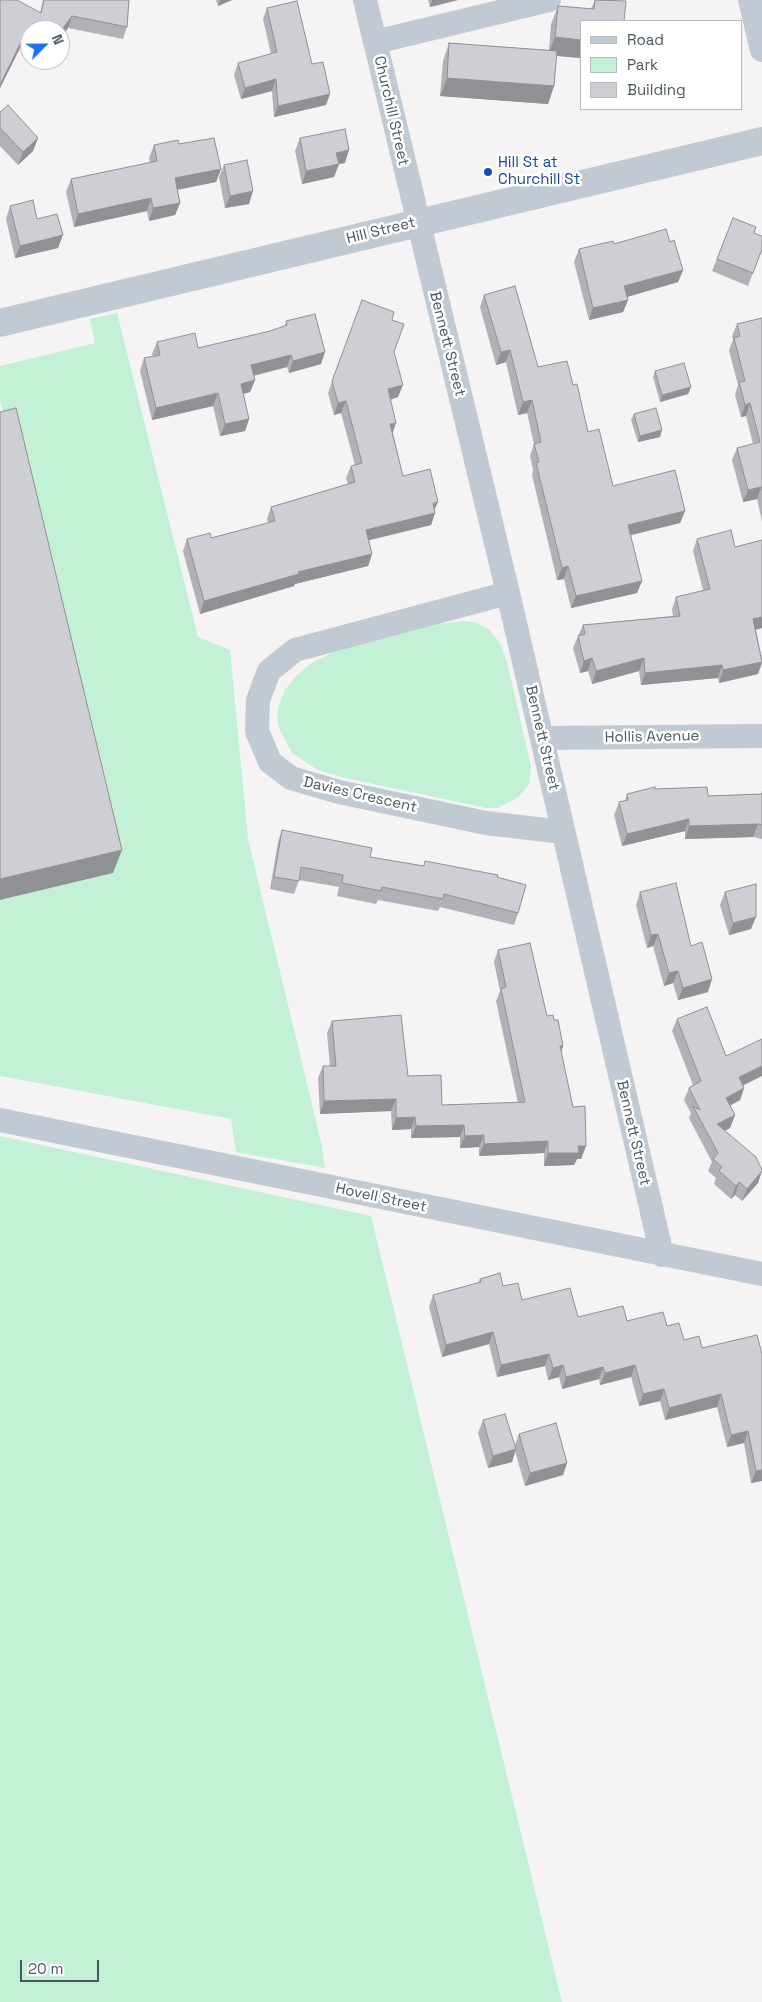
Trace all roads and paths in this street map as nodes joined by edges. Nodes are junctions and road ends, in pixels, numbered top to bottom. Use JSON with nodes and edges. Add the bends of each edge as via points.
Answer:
{"nodes":[{"id":1,"x":365,"y":0,"type":"edge"},
{"id":2,"x":549,"y":0,"type":"edge"},
{"id":3,"x":750,"y":0,"type":"edge"},
{"id":4,"x":375,"y":42,"type":"junction"},
{"id":5,"x":762,"y":50,"type":"edge"},
{"id":6,"x":762,"y":141,"type":"edge"},
{"id":7,"x":417,"y":222,"type":"junction"},
{"id":8,"x":0,"y":322,"type":"edge"},
{"id":9,"x":508,"y":593,"type":"junction"},
{"id":10,"x":762,"y":736,"type":"edge"},
{"id":11,"x":542,"y":738,"type":"junction"},
{"id":12,"x":563,"y":832,"type":"junction"},
{"id":13,"x":0,"y":1120,"type":"edge"},
{"id":14,"x":662,"y":1255,"type":"junction"},
{"id":15,"x":762,"y":1274,"type":"edge"}],
"edges":[{"from":1,"to":4,"type":"street","name":"Churchill Street"},
{"from":2,"to":4,"type":"street"},
{"from":3,"to":5,"type":"street"},
{"from":4,"to":7,"type":"street","name":"Churchill Street"},
{"from":6,"to":7,"type":"street","name":"Hill Street"},
{"from":7,"to":8,"type":"street","name":"Hill Street"},
{"from":7,"to":9,"type":"street","name":"Bennett Street"},
{"from":9,"to":11,"type":"street","name":"Bennett Street"},
{"from":9,"to":12,"type":"street","name":"Davies Crescent","via":[[296,650],[268,671],[258,700],[257,731],[270,762],[291,778],[339,792],[486,823]]},
{"from":10,"to":11,"type":"street","name":"Hollis Avenue"},
{"from":11,"to":12,"type":"street","name":"Bennett Street"},
{"from":12,"to":14,"type":"street","name":"Bennett Street"},
{"from":13,"to":14,"type":"street","name":"Hovell Street"},
{"from":14,"to":15,"type":"street","name":"Hovell Street"}]}
